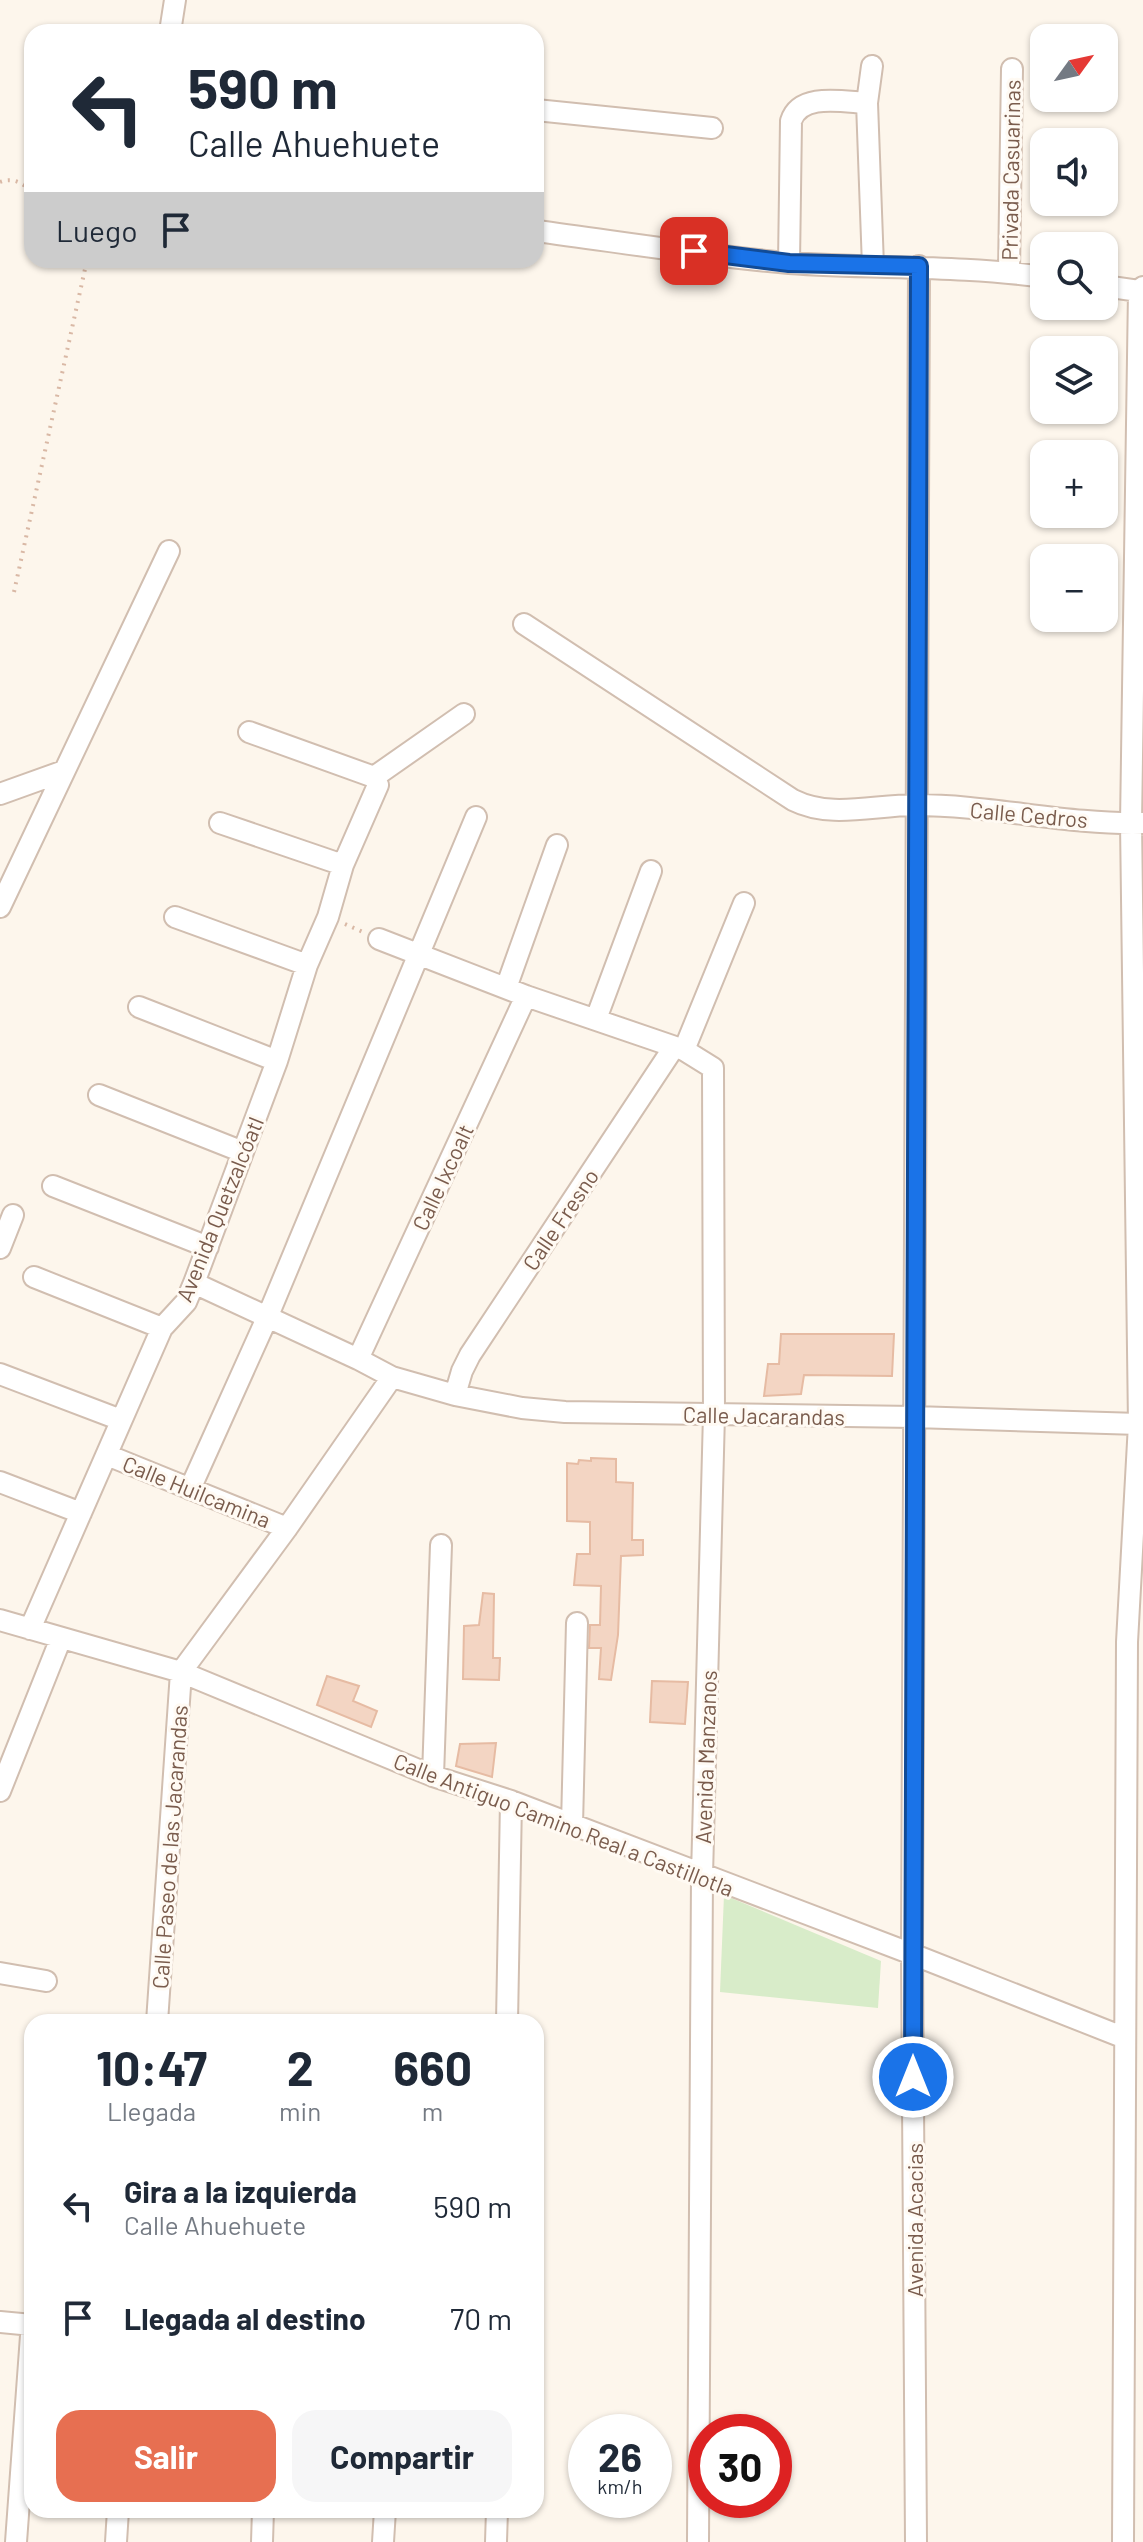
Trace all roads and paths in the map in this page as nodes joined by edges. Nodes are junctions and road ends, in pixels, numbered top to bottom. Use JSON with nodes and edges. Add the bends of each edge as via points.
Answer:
{"nodes":[{"id":1,"x":175,"y":0,"type":"edge"},
{"id":2,"x":171,"y":24,"type":"edge"},
{"id":3,"x":872,"y":66,"type":"dead end"},
{"id":4,"x":1012,"y":69,"type":"dead end"},
{"id":5,"x":867,"y":103,"type":"junction"},
{"id":6,"x":544,"y":111,"type":"edge"},
{"id":7,"x":712,"y":128,"type":"dead end"},
{"id":8,"x":0,"y":182,"type":"edge"},
{"id":9,"x":24,"y":184,"type":"edge"},
{"id":10,"x":544,"y":232,"type":"edge"},
{"id":11,"x":789,"y":263,"type":"junction"},
{"id":12,"x":873,"y":266,"type":"junction"},
{"id":13,"x":919,"y":266,"type":"junction"},
{"id":14,"x":85,"y":268,"type":"edge"},
{"id":15,"x":1009,"y":272,"type":"junction"},
{"id":16,"x":1030,"y":275,"type":"edge"},
{"id":17,"x":1118,"y":287,"type":"edge"},
{"id":18,"x":1141,"y":289,"type":"edge"},
{"id":19,"x":169,"y":551,"type":"dead end"},
{"id":20,"x":14,"y":592,"type":"dead end"},
{"id":21,"x":524,"y":624,"type":"dead end"},
{"id":22,"x":464,"y":714,"type":"dead end"},
{"id":23,"x":249,"y":732,"type":"dead end"},
{"id":24,"x":64,"y":771,"type":"junction"},
{"id":25,"x":374,"y":777,"type":"junction"},
{"id":26,"x":0,"y":794,"type":"edge"},
{"id":27,"x":916,"y":805,"type":"junction"},
{"id":28,"x":476,"y":817,"type":"dead end"},
{"id":29,"x":220,"y":823,"type":"dead end"},
{"id":30,"x":1137,"y":823,"type":"edge"},
{"id":31,"x":557,"y":845,"type":"dead end"},
{"id":32,"x":343,"y":865,"type":"junction"},
{"id":33,"x":651,"y":871,"type":"dead end"},
{"id":34,"x":744,"y":903,"type":"dead end"},
{"id":35,"x":0,"y":907,"type":"edge"},
{"id":36,"x":175,"y":917,"type":"dead end"},
{"id":37,"x":328,"y":917,"type":"junction"},
{"id":38,"x":379,"y":939,"type":"joint"},
{"id":39,"x":419,"y":954,"type":"junction"},
{"id":40,"x":307,"y":965,"type":"junction"},
{"id":41,"x":506,"y":988,"type":"junction"},
{"id":42,"x":526,"y":996,"type":"junction"},
{"id":43,"x":139,"y":1007,"type":"dead end"},
{"id":44,"x":596,"y":1019,"type":"junction"},
{"id":45,"x":679,"y":1049,"type":"junction"},
{"id":46,"x":277,"y":1061,"type":"junction"},
{"id":47,"x":99,"y":1095,"type":"dead end"},
{"id":48,"x":243,"y":1152,"type":"junction"},
{"id":49,"x":53,"y":1186,"type":"dead end"},
{"id":50,"x":13,"y":1215,"type":"dead end"},
{"id":51,"x":208,"y":1247,"type":"junction"},
{"id":52,"x":0,"y":1248,"type":"edge"},
{"id":53,"x":34,"y":1277,"type":"dead end"},
{"id":54,"x":194,"y":1283,"type":"junction"},
{"id":55,"x":267,"y":1318,"type":"junction"},
{"id":56,"x":162,"y":1328,"type":"junction"},
{"id":57,"x":358,"y":1359,"type":"junction"},
{"id":58,"x":0,"y":1374,"type":"edge"},
{"id":59,"x":392,"y":1377,"type":"junction"},
{"id":60,"x":455,"y":1395,"type":"junction"},
{"id":61,"x":714,"y":1414,"type":"junction"},
{"id":62,"x":914,"y":1417,"type":"junction"},
{"id":63,"x":121,"y":1420,"type":"junction"},
{"id":64,"x":1139,"y":1424,"type":"junction"},
{"id":65,"x":107,"y":1455,"type":"junction"},
{"id":66,"x":0,"y":1482,"type":"edge"},
{"id":67,"x":190,"y":1489,"type":"junction"},
{"id":68,"x":81,"y":1513,"type":"junction"},
{"id":69,"x":287,"y":1528,"type":"junction"},
{"id":70,"x":441,"y":1545,"type":"dead end"},
{"id":71,"x":0,"y":1620,"type":"edge"},
{"id":72,"x":577,"y":1623,"type":"dead end"},
{"id":73,"x":30,"y":1629,"type":"junction"},
{"id":74,"x":61,"y":1638,"type":"junction"},
{"id":75,"x":1135,"y":1642,"type":"edge"},
{"id":76,"x":181,"y":1672,"type":"junction"},
{"id":77,"x":433,"y":1776,"type":"junction"},
{"id":78,"x":0,"y":1791,"type":"edge"},
{"id":79,"x":511,"y":1801,"type":"junction"},
{"id":80,"x":572,"y":1825,"type":"junction"},
{"id":81,"x":702,"y":1876,"type":"junction"},
{"id":82,"x":912,"y":1954,"type":"junction"},
{"id":83,"x":0,"y":1973,"type":"edge"},
{"id":84,"x":46,"y":1981,"type":"dead end"},
{"id":85,"x":158,"y":2014,"type":"edge"},
{"id":86,"x":507,"y":2014,"type":"edge"},
{"id":87,"x":1125,"y":2038,"type":"junction"},
{"id":88,"x":0,"y":2322,"type":"edge"},
{"id":89,"x":24,"y":2324,"type":"edge"},
{"id":90,"x":24,"y":2433,"type":"edge"},
{"id":91,"x":118,"y":2518,"type":"edge"},
{"id":92,"x":263,"y":2518,"type":"edge"},
{"id":93,"x":384,"y":2518,"type":"edge"},
{"id":94,"x":497,"y":2518,"type":"edge"},
{"id":95,"x":16,"y":2542,"type":"edge"},
{"id":96,"x":116,"y":2542,"type":"edge"},
{"id":97,"x":262,"y":2542,"type":"edge"},
{"id":98,"x":383,"y":2542,"type":"edge"},
{"id":99,"x":496,"y":2542,"type":"edge"},
{"id":100,"x":698,"y":2542,"type":"edge"},
{"id":101,"x":916,"y":2542,"type":"edge"},
{"id":102,"x":1123,"y":2542,"type":"edge"}],
"edges":[{"from":1,"to":2,"type":"street"},
{"from":3,"to":5,"type":"street"},
{"from":4,"to":15,"type":"street","name":"Privada Casuarinas"},
{"from":5,"to":11,"type":"street","via":[[808,103],[793,113]]},
{"from":5,"to":12,"type":"street"},
{"from":6,"to":7,"type":"street"},
{"from":8,"to":9,"type":"path"},
{"from":10,"to":11,"type":"street"},
{"from":11,"to":12,"type":"street"},
{"from":12,"to":13,"type":"street"},
{"from":13,"to":15,"type":"street"},
{"from":13,"to":27,"type":"street","name":"Avenida Acacias"},
{"from":14,"to":20,"type":"path"},
{"from":15,"to":16,"type":"street"},
{"from":17,"to":18,"type":"street"},
{"from":18,"to":30,"type":"street"},
{"from":19,"to":24,"type":"street"},
{"from":21,"to":27,"type":"street","name":"Calle Cedros","via":[[809,808]]},
{"from":22,"to":25,"type":"street"},
{"from":23,"to":25,"type":"street"},
{"from":24,"to":26,"type":"street"},
{"from":24,"to":35,"type":"street"},
{"from":25,"to":32,"type":"street","name":"Avenida Quetzalcóatl","via":[[378,785]]},
{"from":27,"to":30,"type":"street","name":"Calle Cedros"},
{"from":27,"to":62,"type":"street","name":"Avenida Acacias"},
{"from":28,"to":39,"type":"street"},
{"from":29,"to":32,"type":"street"},
{"from":30,"to":64,"type":"street"},
{"from":31,"to":41,"type":"street"},
{"from":32,"to":37,"type":"street","name":"Avenida Quetzalcóatl"},
{"from":33,"to":44,"type":"street"},
{"from":34,"to":45,"type":"street","name":"Calle Fresno"},
{"from":36,"to":40,"type":"street"},
{"from":37,"to":38,"type":"path"},
{"from":37,"to":40,"type":"street","name":"Avenida Quetzalcóatl"},
{"from":38,"to":39,"type":"street"},
{"from":39,"to":41,"type":"street"},
{"from":39,"to":55,"type":"street"},
{"from":40,"to":46,"type":"street","name":"Avenida Quetzalcóatl"},
{"from":41,"to":42,"type":"street"},
{"from":42,"to":44,"type":"street"},
{"from":42,"to":57,"type":"street","name":"Calle Ixcoalt"},
{"from":43,"to":46,"type":"street"},
{"from":44,"to":45,"type":"street"},
{"from":45,"to":60,"type":"street","name":"Calle Fresno","via":[[470,1355]]},
{"from":45,"to":61,"type":"street","name":"Avenida Manzanos","via":[[713,1068]]},
{"from":46,"to":48,"type":"street","name":"Avenida Quetzalcóatl"},
{"from":47,"to":48,"type":"street"},
{"from":48,"to":51,"type":"street","name":"Avenida Quetzalcóatl"},
{"from":49,"to":51,"type":"street"},
{"from":50,"to":52,"type":"street"},
{"from":51,"to":54,"type":"street","name":"Avenida Quetzalcóatl"},
{"from":53,"to":56,"type":"street"},
{"from":54,"to":55,"type":"street","name":"Calle Jacarandas"},
{"from":54,"to":56,"type":"street","name":"Avenida Quetzalcóatl","via":[[186,1302]]},
{"from":55,"to":57,"type":"street","name":"Calle Jacarandas"},
{"from":55,"to":67,"type":"street"},
{"from":56,"to":63,"type":"street","name":"Avenida Quetzalcóatl"},
{"from":57,"to":59,"type":"street","name":"Calle Jacarandas"},
{"from":58,"to":63,"type":"street"},
{"from":59,"to":60,"type":"street","name":"Calle Jacarandas"},
{"from":59,"to":69,"type":"street"},
{"from":60,"to":61,"type":"street","name":"Calle Jacarandas","via":[[536,1410]]},
{"from":61,"to":62,"type":"street","name":"Calle Jacarandas"},
{"from":61,"to":81,"type":"street","name":"Avenida Manzanos"},
{"from":62,"to":64,"type":"street","name":"Calle Jacarandas"},
{"from":62,"to":82,"type":"street","name":"Avenida Acacias"},
{"from":63,"to":65,"type":"street","name":"Avenida Quetzalcóatl"},
{"from":64,"to":75,"type":"street"},
{"from":65,"to":67,"type":"street","name":"Calle Huilcamina"},
{"from":65,"to":68,"type":"street","name":"Avenida Quetzalcóatl"},
{"from":66,"to":68,"type":"street"},
{"from":67,"to":69,"type":"street","name":"Calle Huilcamina"},
{"from":68,"to":73,"type":"street","name":"Avenida Quetzalcóatl"},
{"from":69,"to":76,"type":"street"},
{"from":70,"to":77,"type":"street"},
{"from":71,"to":73,"type":"street","name":"Calle Antiguo Camino Real a Castillotla"},
{"from":72,"to":80,"type":"street"},
{"from":73,"to":74,"type":"street","name":"Calle Antiguo Camino Real a Castillotla"},
{"from":74,"to":76,"type":"street","name":"Calle Antiguo Camino Real a Castillotla"},
{"from":74,"to":78,"type":"street"},
{"from":75,"to":87,"type":"street"},
{"from":76,"to":77,"type":"street","name":"Calle Antiguo Camino Real a Castillotla"},
{"from":76,"to":85,"type":"street","name":"Calle Paseo de las Jacarandas"},
{"from":77,"to":79,"type":"street","name":"Calle Antiguo Camino Real a Castillotla"},
{"from":79,"to":80,"type":"street","name":"Calle Antiguo Camino Real a Castillotla"},
{"from":79,"to":86,"type":"street"},
{"from":80,"to":81,"type":"street","name":"Calle Antiguo Camino Real a Castillotla"},
{"from":81,"to":82,"type":"street","name":"Calle Antiguo Camino Real a Castillotla"},
{"from":81,"to":100,"type":"street","name":"Avenida Manzanos"},
{"from":82,"to":87,"type":"street","name":"Calle Antiguo Camino Real a Castillotla"},
{"from":82,"to":101,"type":"street","name":"Avenida Acacias"},
{"from":83,"to":84,"type":"street"},
{"from":87,"to":102,"type":"street"},
{"from":88,"to":89,"type":"street"},
{"from":90,"to":95,"type":"street"},
{"from":91,"to":96,"type":"street"},
{"from":92,"to":97,"type":"street"},
{"from":93,"to":98,"type":"street"},
{"from":94,"to":99,"type":"street"}]}
